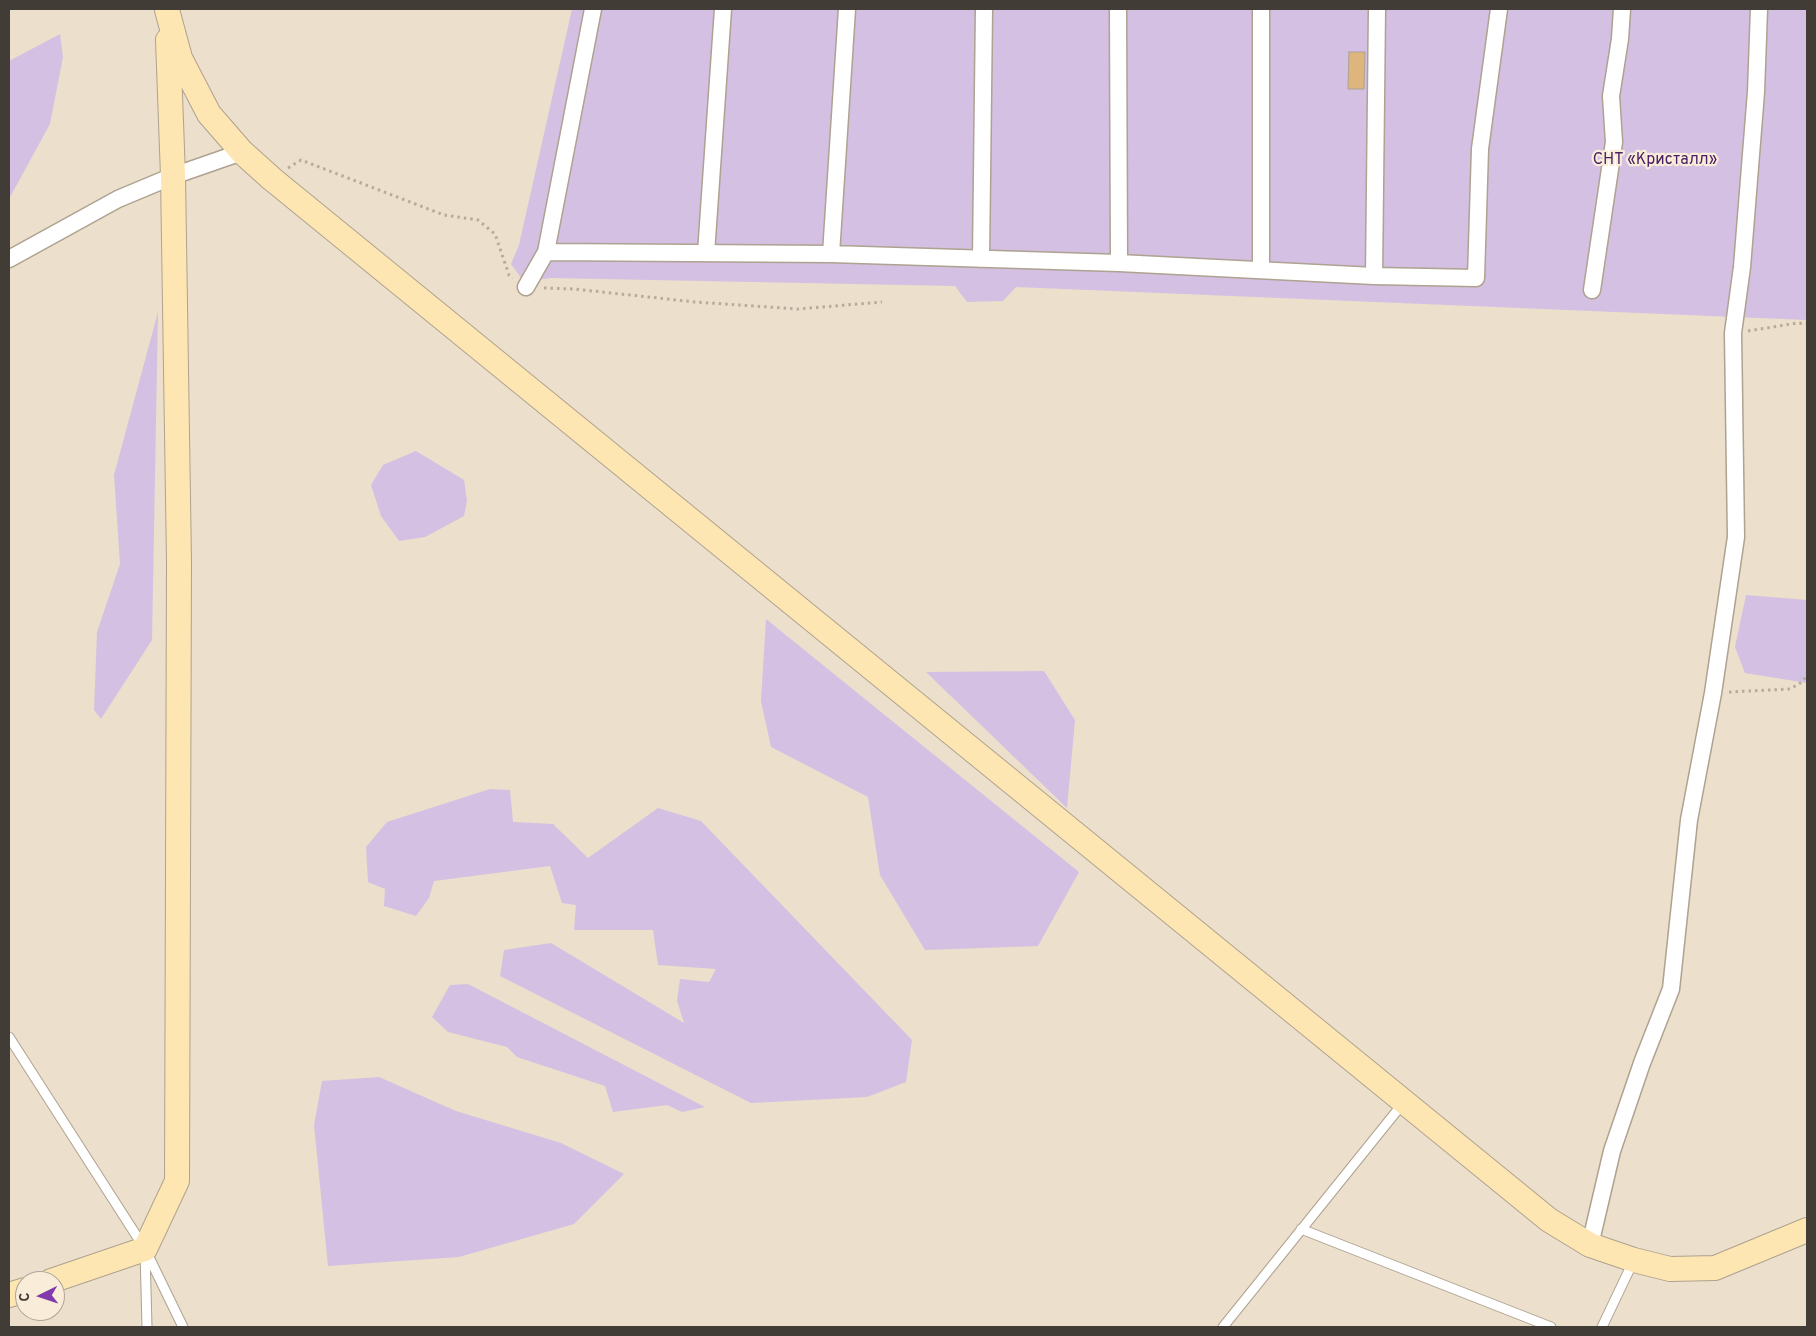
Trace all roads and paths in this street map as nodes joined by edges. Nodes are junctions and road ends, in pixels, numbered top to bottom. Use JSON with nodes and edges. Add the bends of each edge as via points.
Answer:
{"nodes":[{"id":1,"x":593,"y":9,"type":"edge"},
{"id":2,"x":723,"y":9,"type":"edge"},
{"id":3,"x":847,"y":9,"type":"edge"},
{"id":4,"x":984,"y":9,"type":"edge"},
{"id":5,"x":1118,"y":9,"type":"edge"},
{"id":6,"x":1261,"y":9,"type":"edge"},
{"id":7,"x":1377,"y":9,"type":"edge"},
{"id":8,"x":1499,"y":9,"type":"edge"},
{"id":9,"x":1622,"y":9,"type":"edge"},
{"id":10,"x":1759,"y":9,"type":"edge"},
{"id":11,"x":167,"y":10,"type":"edge"},
{"id":12,"x":242,"y":152,"type":"junction"},
{"id":13,"x":173,"y":176,"type":"junction"},
{"id":14,"x":546,"y":252,"type":"junction"},
{"id":15,"x":706,"y":253,"type":"junction"},
{"id":16,"x":831,"y":254,"type":"junction"},
{"id":17,"x":9,"y":259,"type":"edge"},
{"id":18,"x":981,"y":259,"type":"junction"},
{"id":19,"x":1119,"y":262,"type":"junction"},
{"id":20,"x":1261,"y":269,"type":"junction"},
{"id":21,"x":1374,"y":276,"type":"junction"},
{"id":22,"x":526,"y":287,"type":"dead end"},
{"id":23,"x":1592,"y":290,"type":"dead end"},
{"id":24,"x":1807,"y":324,"type":"edge"},
{"id":25,"x":1733,"y":333,"type":"junction"},
{"id":26,"x":1807,"y":675,"type":"edge"},
{"id":27,"x":1714,"y":693,"type":"junction"},
{"id":28,"x":9,"y":1037,"type":"edge"},
{"id":29,"x":1404,"y":1102,"type":"junction"},
{"id":30,"x":1301,"y":1229,"type":"junction"},
{"id":31,"x":1807,"y":1230,"type":"edge"},
{"id":32,"x":1590,"y":1245,"type":"junction"},
{"id":33,"x":145,"y":1250,"type":"junction"},
{"id":34,"x":1634,"y":1260,"type":"junction"},
{"id":35,"x":65,"y":1276,"type":"edge"},
{"id":36,"x":147,"y":1327,"type":"edge"},
{"id":37,"x":183,"y":1327,"type":"edge"},
{"id":38,"x":1223,"y":1327,"type":"edge"},
{"id":39,"x":1551,"y":1327,"type":"edge"},
{"id":40,"x":1602,"y":1327,"type":"edge"}],
"edges":[{"from":1,"to":14,"type":"street"},
{"from":2,"to":15,"type":"street"},
{"from":3,"to":16,"type":"street"},
{"from":4,"to":18,"type":"street"},
{"from":5,"to":19,"type":"street"},
{"from":6,"to":20,"type":"street"},
{"from":7,"to":21,"type":"street"},
{"from":8,"to":21,"type":"street","via":[[1480,149],[1476,278]]},
{"from":9,"to":23,"type":"street","via":[[1611,96],[1614,142]]},
{"from":10,"to":25,"type":"street","via":[[1742,267]]},
{"from":11,"to":12,"type":"main road","via":[[180,58],[209,114]]},
{"from":11,"to":13,"type":"main road"},
{"from":12,"to":13,"type":"street"},
{"from":12,"to":29,"type":"main road"},
{"from":13,"to":17,"type":"street","via":[[118,199]]},
{"from":13,"to":33,"type":"main road","via":[[179,562],[177,1181]]},
{"from":14,"to":15,"type":"street"},
{"from":14,"to":22,"type":"street"},
{"from":15,"to":16,"type":"street"},
{"from":16,"to":18,"type":"street"},
{"from":18,"to":19,"type":"street"},
{"from":19,"to":20,"type":"street"},
{"from":20,"to":21,"type":"street"},
{"from":24,"to":25,"type":"path"},
{"from":25,"to":27,"type":"street","via":[[1736,537]]},
{"from":26,"to":27,"type":"path","via":[[1790,689]]},
{"from":27,"to":32,"type":"street","via":[[1689,820],[1671,989],[1612,1151]]},
{"from":28,"to":33,"type":"lane"},
{"from":29,"to":30,"type":"lane"},
{"from":29,"to":32,"type":"main road","via":[[1550,1220]]},
{"from":30,"to":38,"type":"lane"},
{"from":30,"to":39,"type":"lane"},
{"from":31,"to":34,"type":"main road","via":[[1715,1268],[1670,1269]]},
{"from":32,"to":34,"type":"main road"},
{"from":33,"to":35,"type":"main road"},
{"from":33,"to":36,"type":"lane"},
{"from":33,"to":37,"type":"lane"},
{"from":34,"to":40,"type":"lane"}]}
